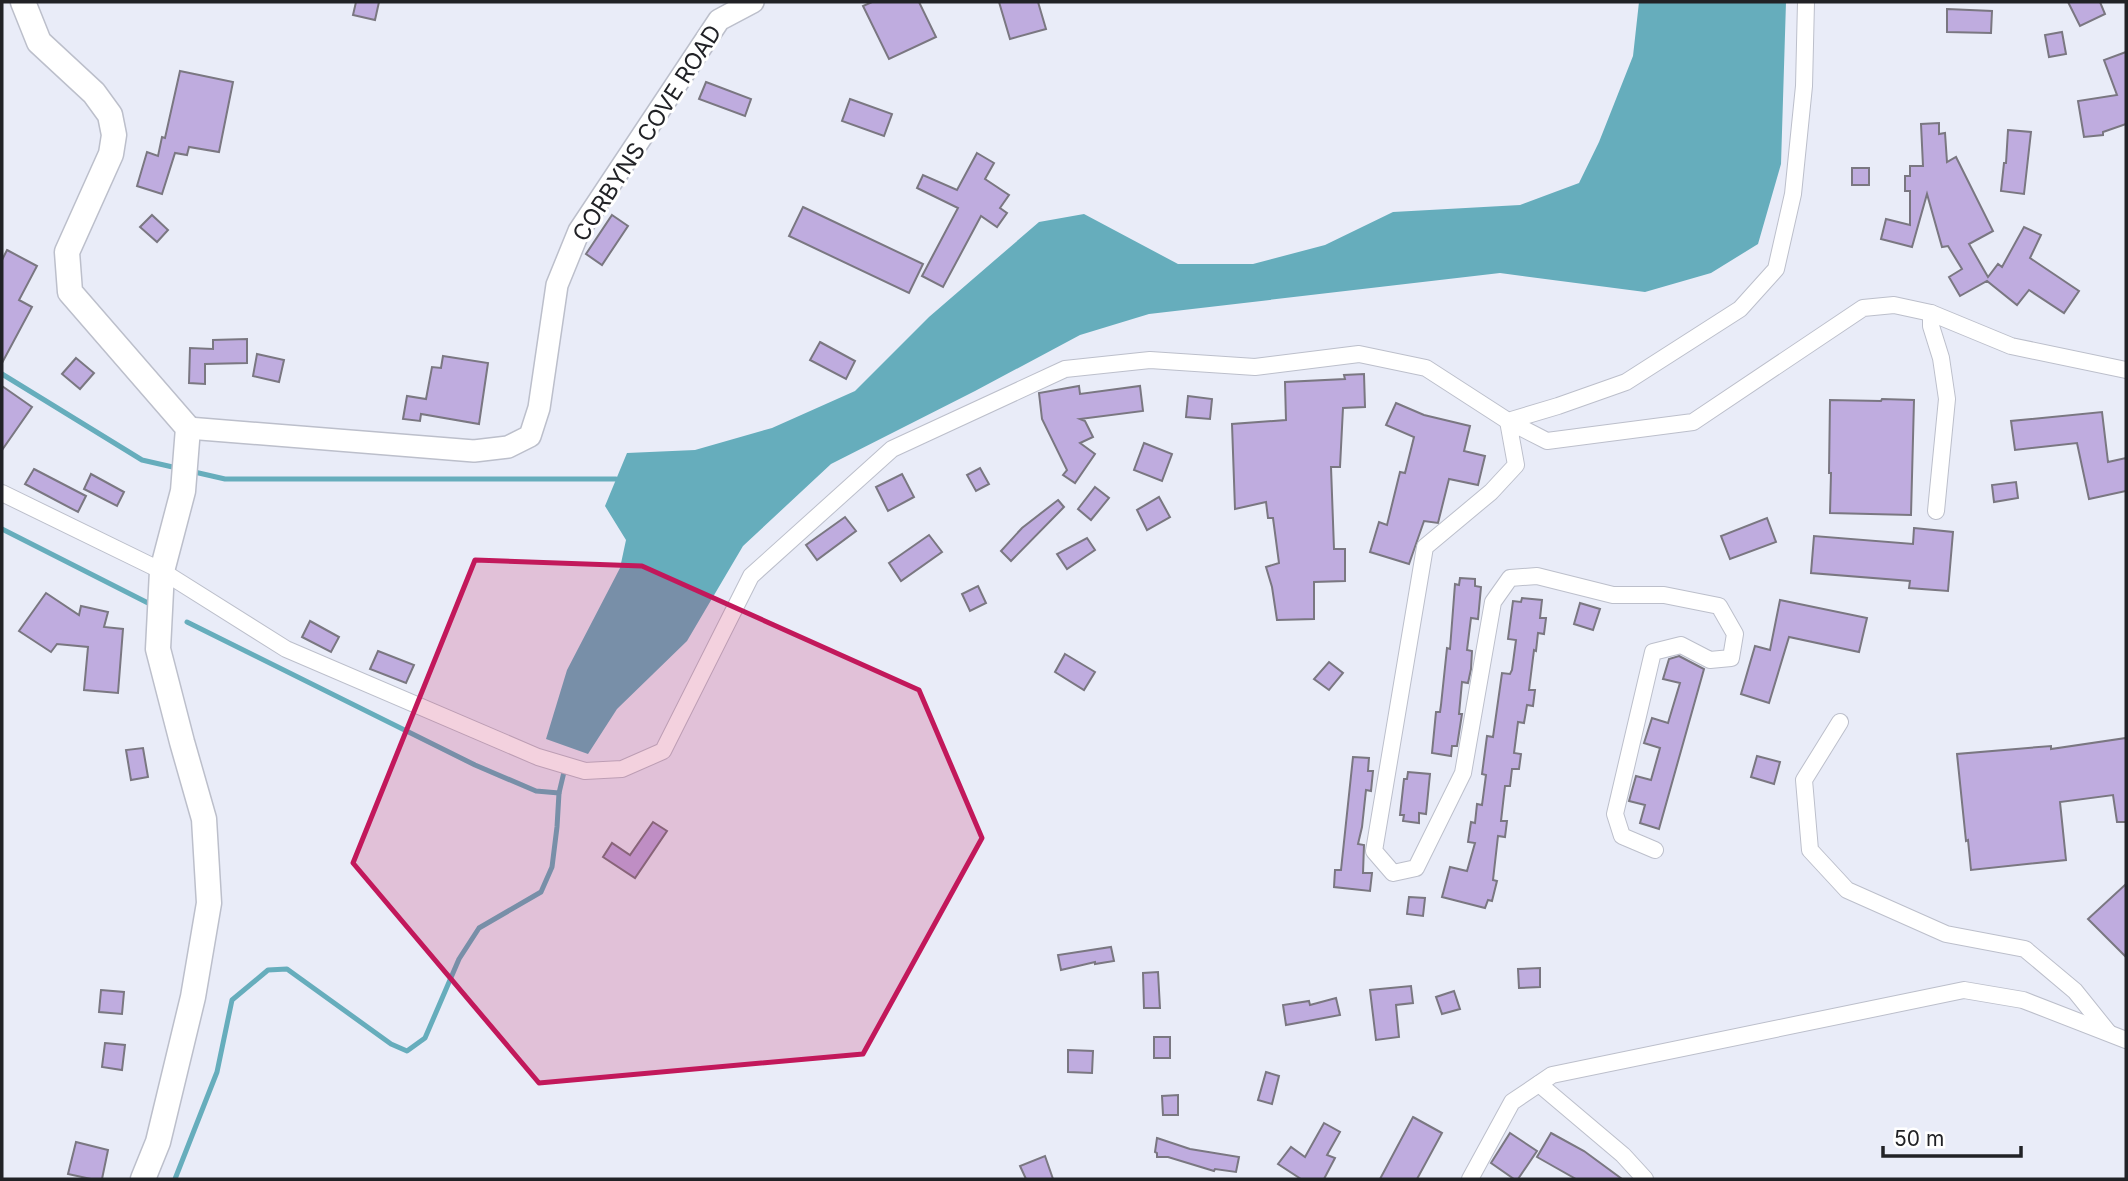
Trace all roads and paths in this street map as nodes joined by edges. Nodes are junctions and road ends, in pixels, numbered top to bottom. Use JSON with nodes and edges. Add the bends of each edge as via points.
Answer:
{"nodes":[{"id":1,"x":23,"y":2,"type":"edge"},
{"id":2,"x":753,"y":2,"type":"edge"},
{"id":3,"x":1806,"y":2,"type":"edge"},
{"id":4,"x":1931,"y":313,"type":"junction"},
{"id":5,"x":2126,"y":370,"type":"edge"},
{"id":6,"x":1507,"y":421,"type":"junction"},
{"id":7,"x":188,"y":428,"type":"junction"},
{"id":8,"x":2,"y":493,"type":"edge"},
{"id":9,"x":1936,"y":511,"type":"dead end"},
{"id":10,"x":162,"y":571,"type":"junction"},
{"id":11,"x":1840,"y":722,"type":"dead end"},
{"id":12,"x":1655,"y":850,"type":"dead end"},
{"id":13,"x":2110,"y":1033,"type":"junction"},
{"id":14,"x":2126,"y":1040,"type":"edge"},
{"id":15,"x":1539,"y":1084,"type":"junction"},
{"id":16,"x":143,"y":1179,"type":"edge"},
{"id":17,"x":1470,"y":1179,"type":"edge"},
{"id":18,"x":1645,"y":1179,"type":"edge"}],
"edges":[{"from":1,"to":7,"type":"main road","via":[[39,42],[94,93],[110,115],[114,135],[111,154],[67,252],[70,292]]},
{"from":2,"to":7,"type":"main road","name":"CORBYNS COVE ROAD","via":[[719,20],[579,231],[557,285],[539,408],[530,436],[508,447],[474,451]]},
{"from":3,"to":6,"type":"street","via":[[1804,86],[1793,194],[1776,268],[1740,309],[1626,382]]},
{"from":4,"to":5,"type":"street","via":[[2011,346]]},
{"from":4,"to":6,"type":"street","via":[[1894,305],[1863,308],[1693,422],[1547,441]]},
{"from":4,"to":9,"type":"street","via":[[1947,399]]},
{"from":6,"to":10,"type":"street","via":[[1426,368],[1359,354],[1255,367],[1150,360],[1065,369],[892,449],[751,576],[663,751],[622,769],[585,771],[538,757],[299,655]]},
{"from":6,"to":12,"type":"street","via":[[1516,465],[1425,547],[1374,851],[1393,873],[1416,868],[1463,773],[1493,602],[1510,578],[1536,576],[1613,595],[1664,595],[1719,606],[1735,634],[1731,658],[1710,660],[1681,645],[1653,652],[1615,814],[1622,836]]},
{"from":7,"to":10,"type":"main road","via":[[183,491]]},
{"from":8,"to":10,"type":"street"},
{"from":10,"to":16,"type":"main road","via":[[158,649],[204,818],[209,903],[158,1142]]},
{"from":11,"to":13,"type":"street","via":[[1804,780],[1810,850],[1847,890],[1946,934],[2025,949],[2076,991]]},
{"from":13,"to":14,"type":"street"},
{"from":13,"to":15,"type":"street","via":[[2023,1000],[1964,990],[1552,1074]]},
{"from":15,"to":17,"type":"street","via":[[1512,1102]]},
{"from":15,"to":18,"type":"street"}]}
